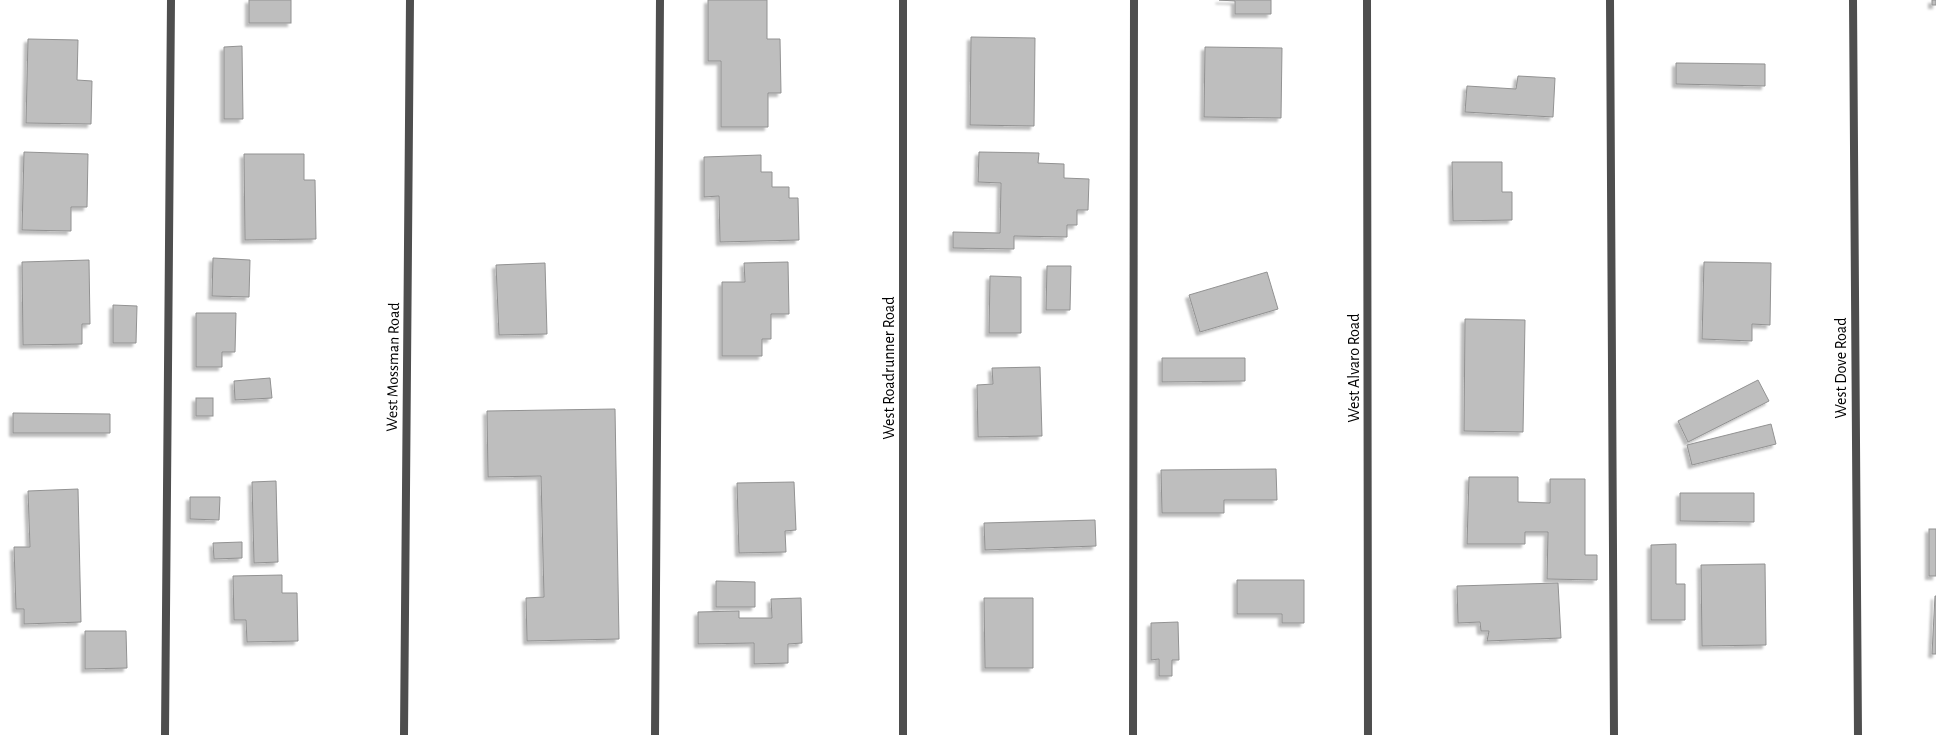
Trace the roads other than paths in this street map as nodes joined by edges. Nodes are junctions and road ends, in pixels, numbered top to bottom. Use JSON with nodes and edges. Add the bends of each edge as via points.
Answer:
{"nodes":[{"id":1,"x":171,"y":0,"type":"edge"},
{"id":2,"x":410,"y":0,"type":"edge"},
{"id":3,"x":660,"y":0,"type":"edge"},
{"id":4,"x":903,"y":0,"type":"edge"},
{"id":5,"x":1134,"y":0,"type":"edge"},
{"id":6,"x":1367,"y":0,"type":"edge"},
{"id":7,"x":1610,"y":0,"type":"edge"},
{"id":8,"x":1853,"y":0,"type":"edge"},
{"id":9,"x":166,"y":735,"type":"edge"},
{"id":10,"x":404,"y":735,"type":"edge"},
{"id":11,"x":655,"y":735,"type":"edge"},
{"id":12,"x":903,"y":735,"type":"edge"},
{"id":13,"x":1133,"y":735,"type":"edge"},
{"id":14,"x":1368,"y":735,"type":"edge"},
{"id":15,"x":1614,"y":735,"type":"edge"},
{"id":16,"x":1858,"y":735,"type":"edge"}],
"edges":[{"from":1,"to":9,"type":"street"},
{"from":2,"to":10,"type":"street","name":"West Mossman Road"},
{"from":3,"to":11,"type":"street"},
{"from":4,"to":12,"type":"street","name":"West Roadrunner Road"},
{"from":5,"to":13,"type":"street"},
{"from":6,"to":14,"type":"street","name":"West Alvaro Road"},
{"from":7,"to":15,"type":"street"},
{"from":8,"to":16,"type":"street","name":"West Dove Road"}]}
